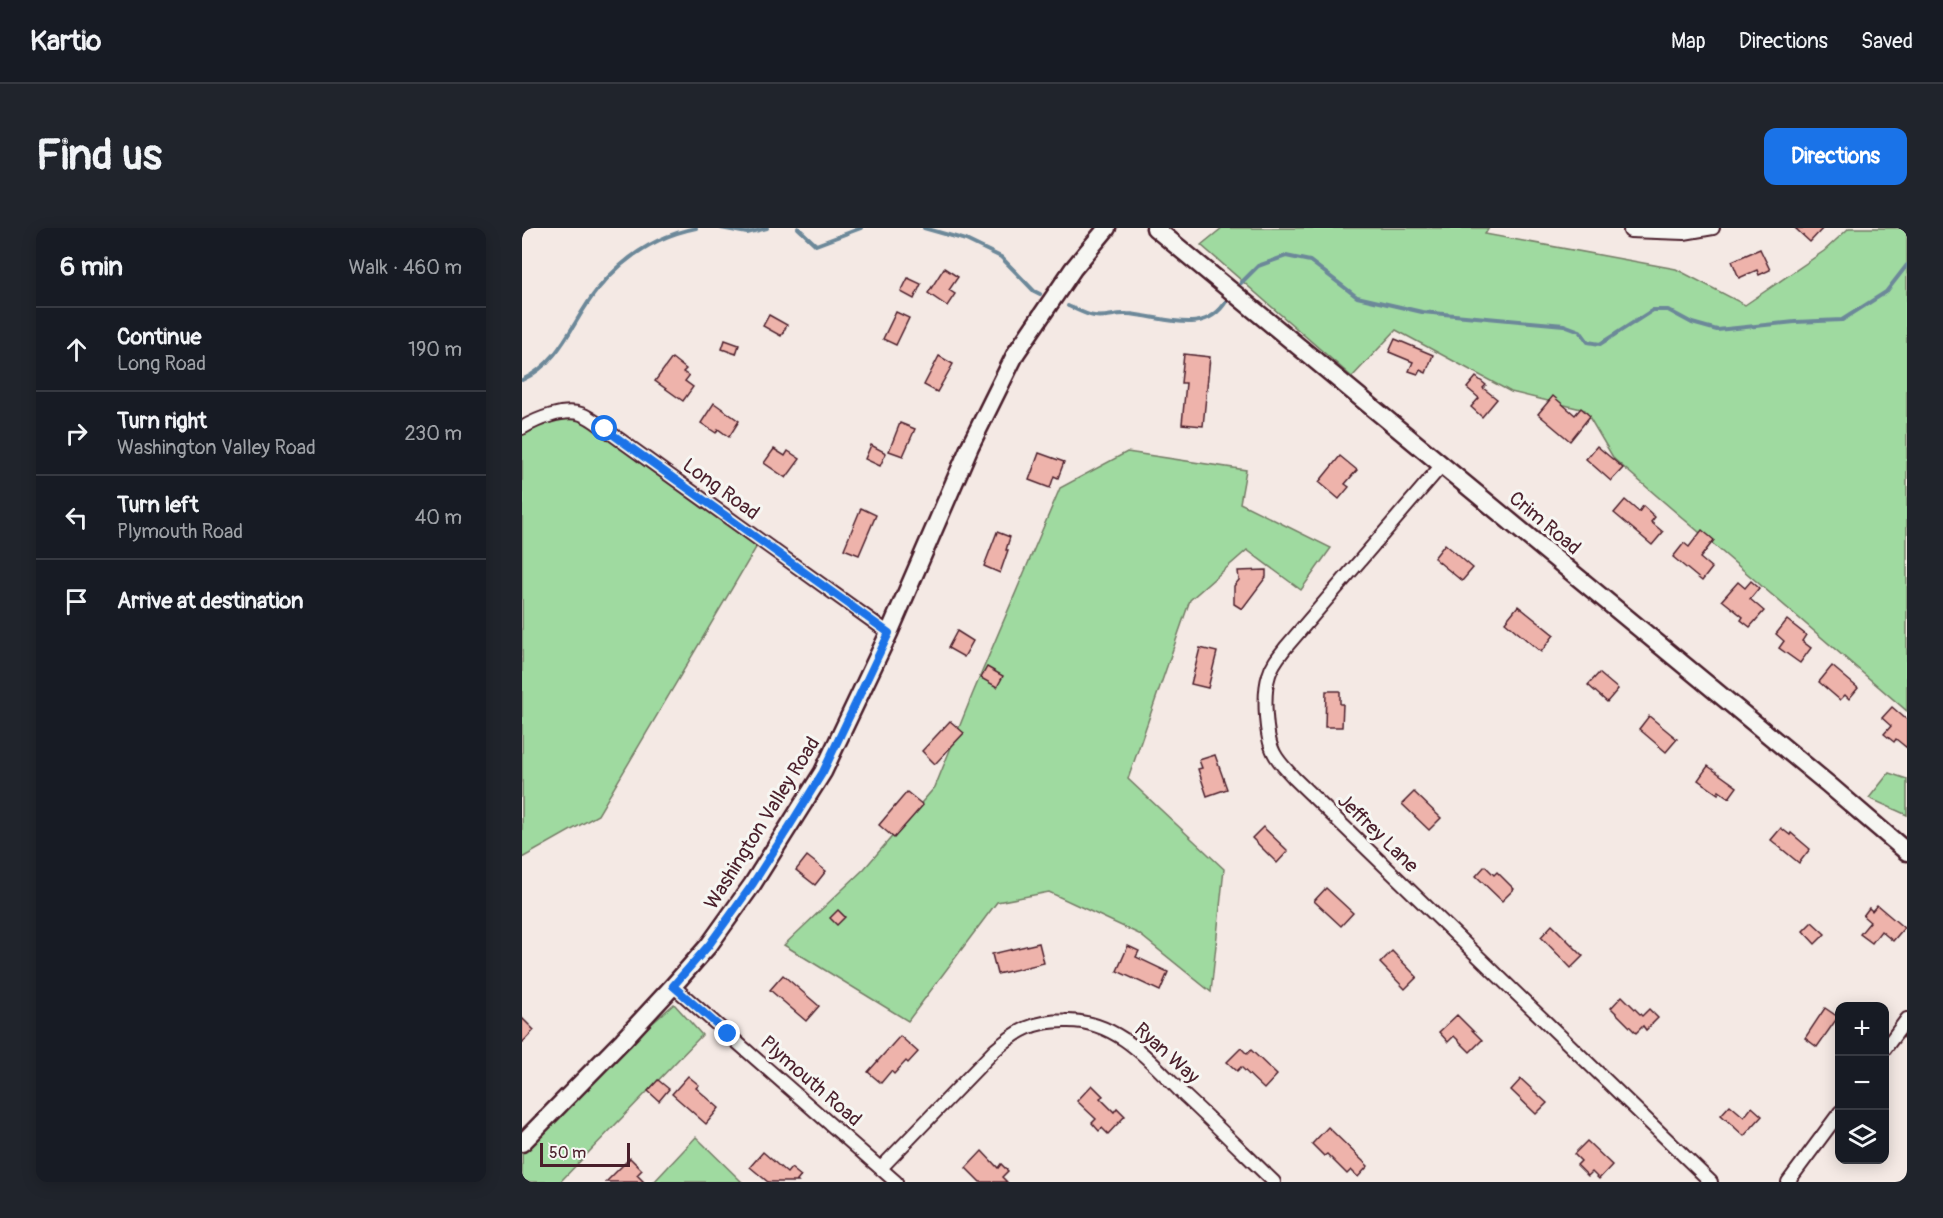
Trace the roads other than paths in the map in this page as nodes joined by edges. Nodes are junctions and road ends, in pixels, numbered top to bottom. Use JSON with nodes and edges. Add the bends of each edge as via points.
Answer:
{"nodes":[{"id":1,"x":1107,"y":228,"type":"edge"},
{"id":2,"x":1155,"y":228,"type":"edge"},
{"id":3,"x":1713,"y":228,"type":"edge"},
{"id":4,"x":1630,"y":231,"type":"dead end"},
{"id":5,"x":522,"y":428,"type":"edge"},
{"id":6,"x":1442,"y":465,"type":"junction"},
{"id":7,"x":889,"y":633,"type":"junction"},
{"id":8,"x":1907,"y":852,"type":"edge"},
{"id":9,"x":673,"y":986,"type":"junction"},
{"id":10,"x":1907,"y":1019,"type":"edge"},
{"id":11,"x":1889,"y":1043,"type":"edge"},
{"id":12,"x":1835,"y":1117,"type":"edge"},
{"id":13,"x":522,"y":1143,"type":"edge"},
{"id":14,"x":881,"y":1168,"type":"junction"},
{"id":15,"x":896,"y":1182,"type":"edge"},
{"id":16,"x":1274,"y":1182,"type":"edge"},
{"id":17,"x":1711,"y":1182,"type":"edge"},
{"id":18,"x":1788,"y":1182,"type":"edge"}],
"edges":[{"from":1,"to":7,"type":"street","name":"Washington Valley Road","via":[[1073,269],[1016,354],[970,446]]},
{"from":2,"to":6,"type":"street","name":"Crim Road"},
{"from":3,"to":4,"type":"street","via":[[1683,233]]},
{"from":5,"to":7,"type":"street","name":"Long Road","via":[[568,412],[581,414]]},
{"from":6,"to":8,"type":"street","name":"Crim Road"},
{"from":6,"to":17,"type":"street","name":"Jeffrey Lane","via":[[1274,663],[1265,689],[1273,752],[1294,778]]},
{"from":7,"to":9,"type":"street","name":"Washington Valley Road","via":[[823,772],[752,885],[709,945]]},
{"from":9,"to":13,"type":"street","name":"Washington Valley Road"},
{"from":9,"to":14,"type":"street","name":"Plymouth Road"},
{"from":10,"to":11,"type":"street"},
{"from":12,"to":18,"type":"street"},
{"from":14,"to":15,"type":"street","name":"Plymouth Road"},
{"from":14,"to":16,"type":"street","name":"Ryan Way","via":[[1009,1037],[1037,1024],[1073,1020],[1106,1028],[1137,1049]]}]}
